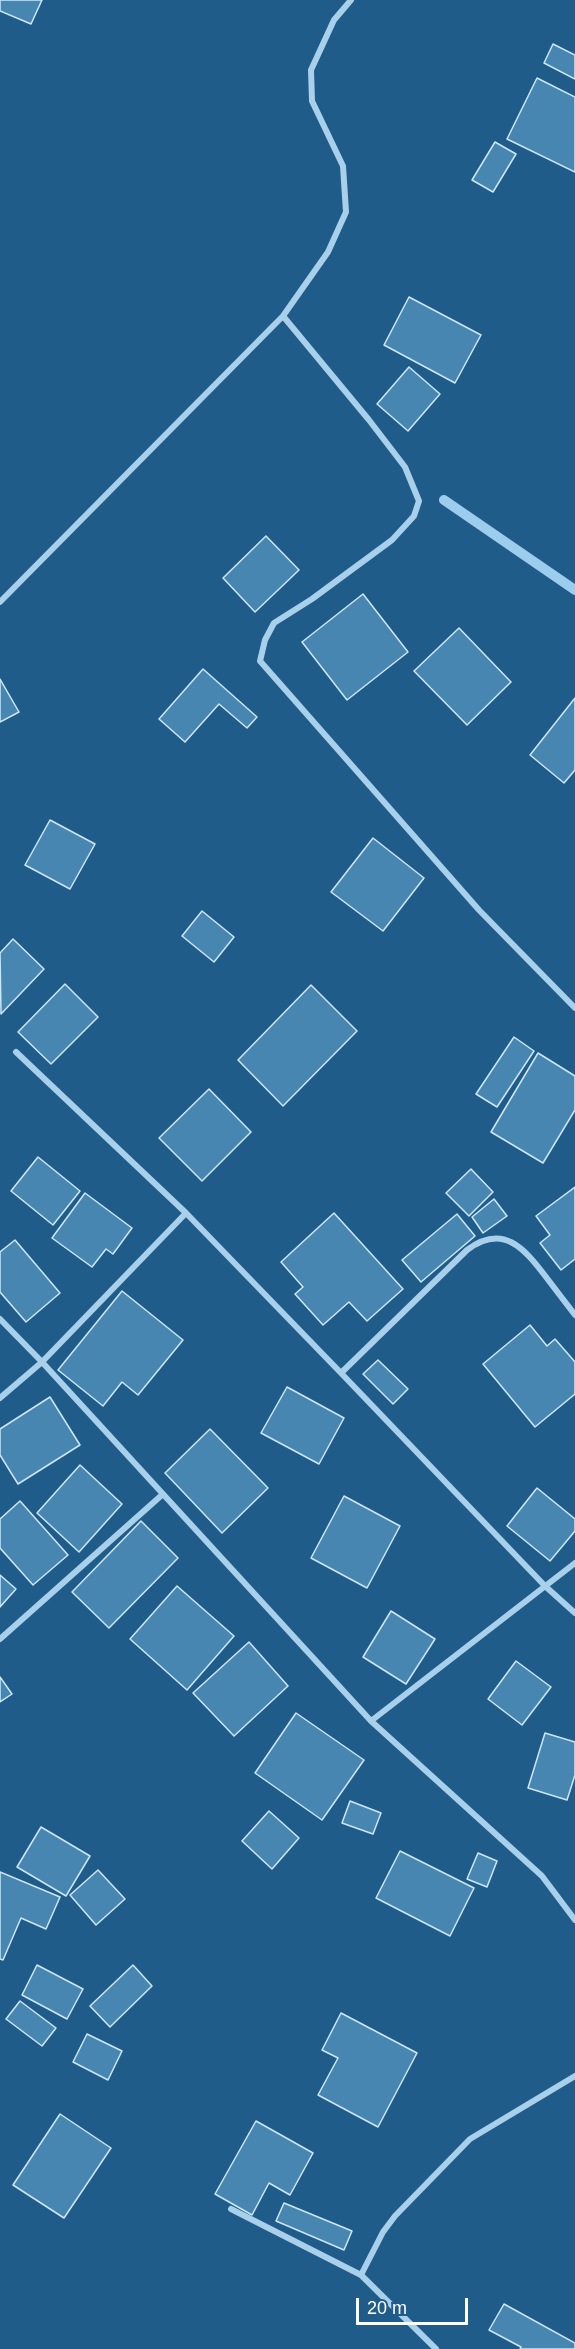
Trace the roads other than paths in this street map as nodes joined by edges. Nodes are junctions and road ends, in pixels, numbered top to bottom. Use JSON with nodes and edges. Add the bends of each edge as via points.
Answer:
{"nodes":[{"id":1,"x":351,"y":0,"type":"edge"},
{"id":2,"x":283,"y":316,"type":"junction"},
{"id":3,"x":0,"y":602,"type":"edge"},
{"id":4,"x":575,"y":1008,"type":"edge"},
{"id":5,"x":16,"y":1052,"type":"dead end"},
{"id":6,"x":186,"y":1213,"type":"junction"},
{"id":7,"x":575,"y":1315,"type":"edge"},
{"id":8,"x":0,"y":1318,"type":"edge"},
{"id":9,"x":42,"y":1362,"type":"junction"},
{"id":10,"x":341,"y":1373,"type":"junction"},
{"id":11,"x":0,"y":1398,"type":"edge"},
{"id":12,"x":164,"y":1494,"type":"junction"},
{"id":13,"x":575,"y":1563,"type":"edge"},
{"id":14,"x":545,"y":1586,"type":"junction"},
{"id":15,"x":575,"y":1613,"type":"edge"},
{"id":16,"x":0,"y":1639,"type":"edge"},
{"id":17,"x":371,"y":1722,"type":"junction"},
{"id":18,"x":575,"y":1920,"type":"edge"},
{"id":19,"x":575,"y":2076,"type":"edge"},
{"id":20,"x":231,"y":2209,"type":"dead end"},
{"id":21,"x":361,"y":2275,"type":"junction"},
{"id":22,"x":436,"y":2349,"type":"edge"}],
"edges":[{"from":1,"to":2,"type":"street","via":[[334,20],[311,70],[312,101],[343,166],[346,212],[328,252]]},
{"from":2,"to":3,"type":"street"},
{"from":2,"to":4,"type":"street","via":[[405,467],[419,501],[414,516],[392,540],[274,623],[260,661],[479,910]]},
{"from":5,"to":6,"type":"street"},
{"from":6,"to":9,"type":"street"},
{"from":6,"to":10,"type":"street"},
{"from":7,"to":10,"type":"street","via":[[527,1252],[509,1240],[479,1240]]},
{"from":8,"to":9,"type":"street"},
{"from":9,"to":11,"type":"street"},
{"from":9,"to":12,"type":"street"},
{"from":10,"to":14,"type":"street"},
{"from":12,"to":16,"type":"street"},
{"from":12,"to":17,"type":"street"},
{"from":13,"to":14,"type":"street"},
{"from":14,"to":15,"type":"street"},
{"from":14,"to":17,"type":"street"},
{"from":17,"to":18,"type":"street","via":[[542,1876]]},
{"from":19,"to":21,"type":"street","via":[[470,2139],[395,2216]]},
{"from":20,"to":21,"type":"street"},
{"from":21,"to":22,"type":"street"}]}
